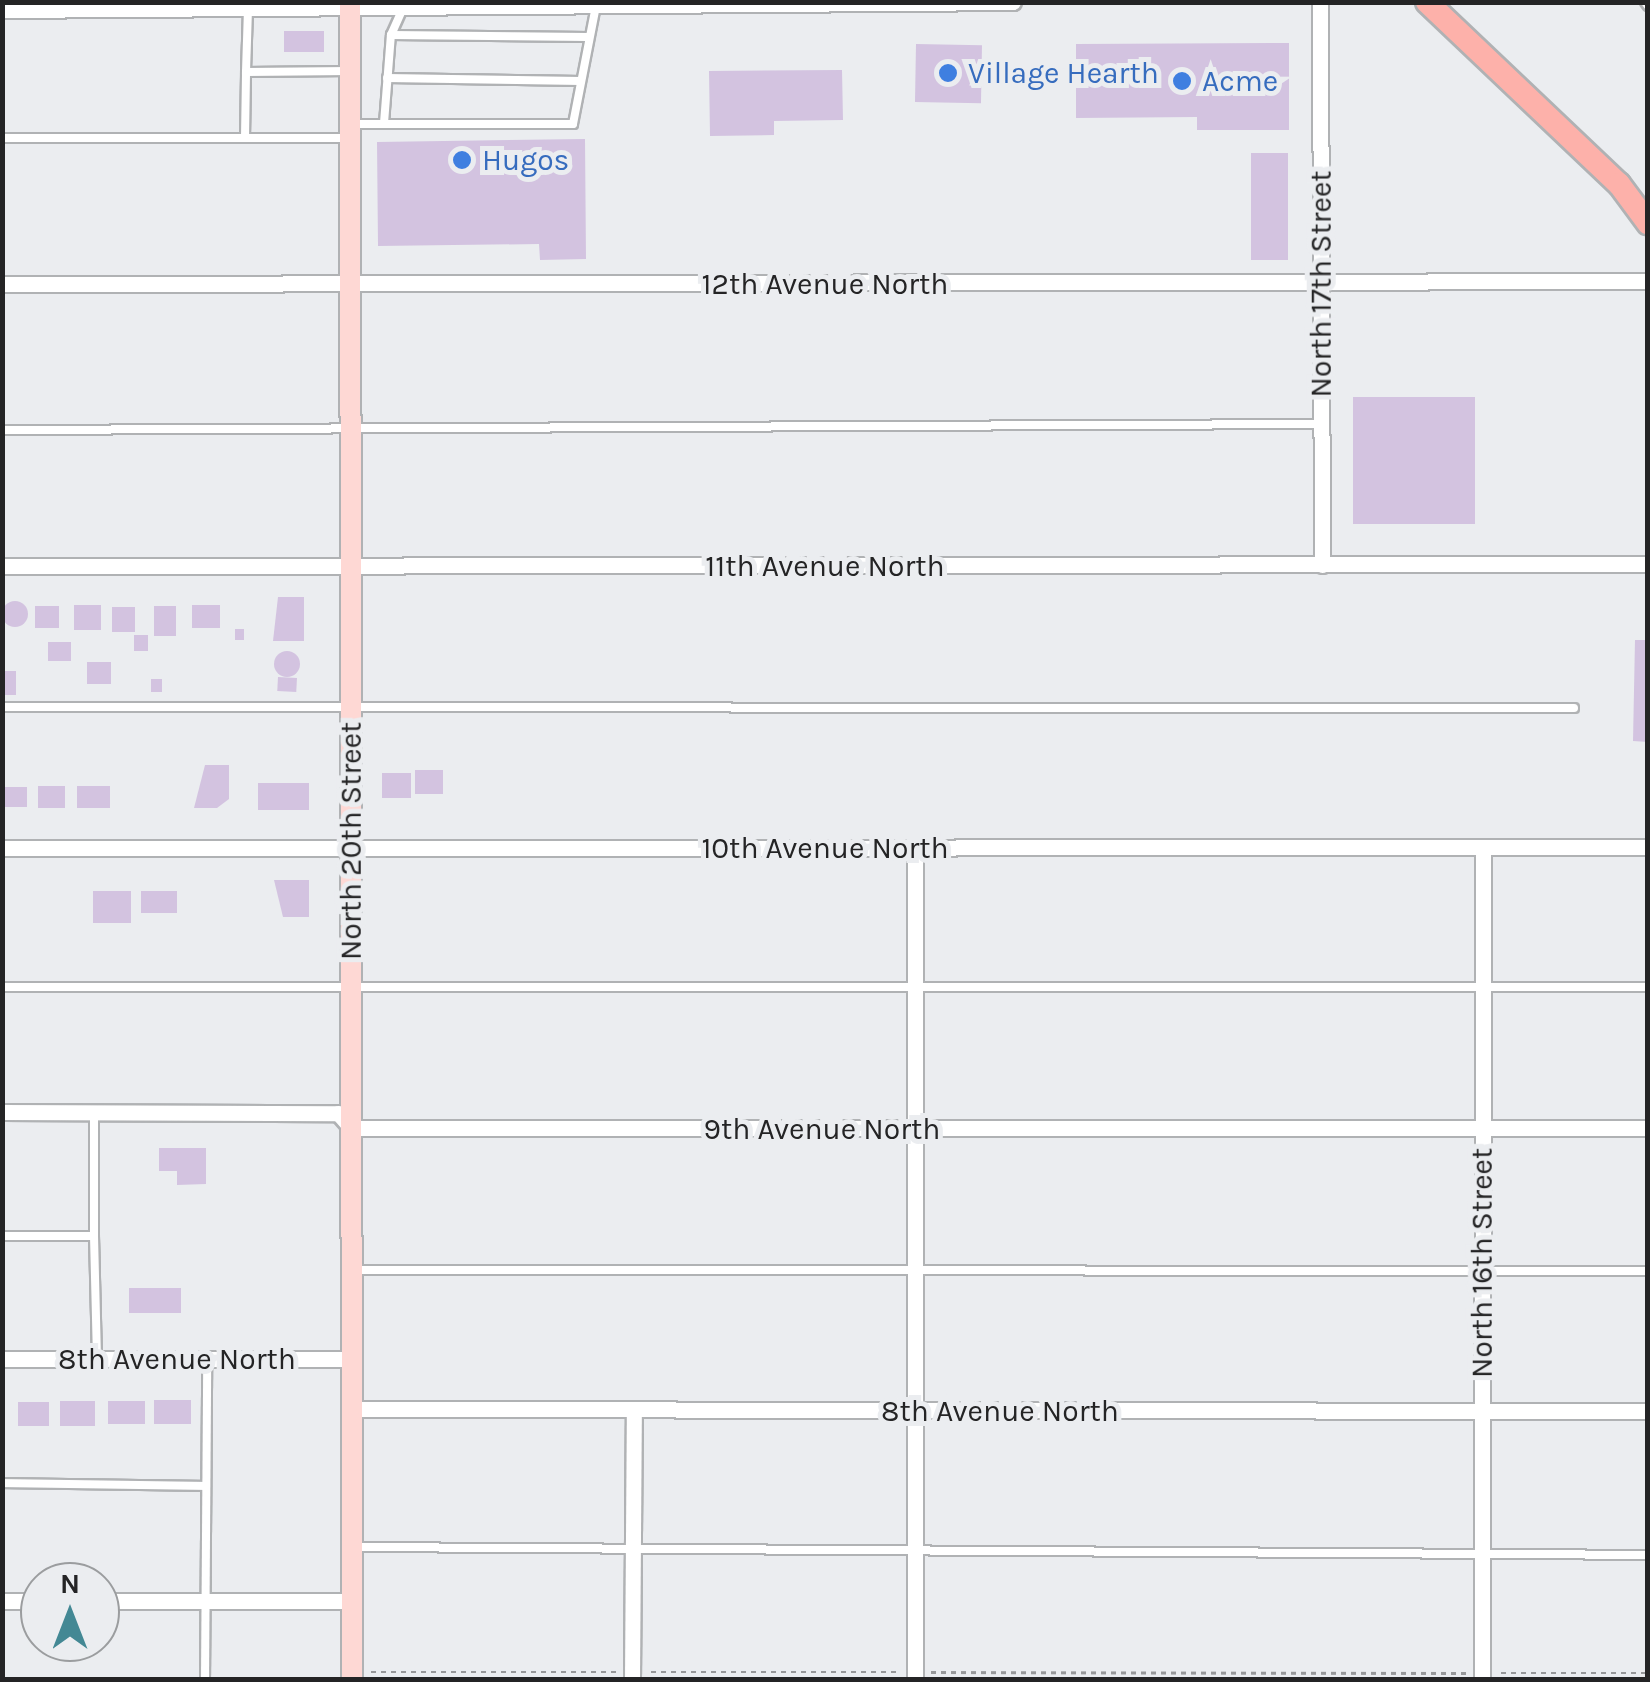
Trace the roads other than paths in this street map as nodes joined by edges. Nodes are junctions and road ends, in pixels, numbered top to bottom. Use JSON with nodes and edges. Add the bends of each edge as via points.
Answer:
{"nodes":[{"id":1,"x":1013,"y":2,"type":"edge"},
{"id":2,"x":1320,"y":2,"type":"edge"},
{"id":3,"x":1427,"y":2,"type":"edge"},
{"id":4,"x":832,"y":3,"type":"edge"},
{"id":5,"x":883,"y":3,"type":"edge"},
{"id":6,"x":679,"y":4,"type":"edge"},
{"id":7,"x":720,"y":4,"type":"edge"},
{"id":8,"x":514,"y":5,"type":"edge"},
{"id":9,"x":133,"y":6,"type":"edge"},
{"id":10,"x":206,"y":6,"type":"edge"},
{"id":11,"x":277,"y":6,"type":"edge"},
{"id":12,"x":350,"y":6,"type":"edge"},
{"id":13,"x":596,"y":6,"type":"junction"},
{"id":14,"x":403,"y":8,"type":"junction"},
{"id":15,"x":248,"y":9,"type":"junction"},
{"id":16,"x":2,"y":10,"type":"edge"},
{"id":17,"x":391,"y":35,"type":"junction"},
{"id":18,"x":588,"y":37,"type":"junction"},
{"id":19,"x":350,"y":71,"type":"junction"},
{"id":20,"x":246,"y":72,"type":"junction"},
{"id":21,"x":387,"y":78,"type":"junction"},
{"id":22,"x":582,"y":82,"type":"junction"},
{"id":23,"x":384,"y":124,"type":"junction"},
{"id":24,"x":350,"y":131,"type":"junction"},
{"id":25,"x":2,"y":138,"type":"edge"},
{"id":26,"x":245,"y":138,"type":"junction"},
{"id":27,"x":1648,"y":222,"type":"edge"},
{"id":28,"x":1648,"y":280,"type":"edge"},
{"id":29,"x":1322,"y":282,"type":"junction"},
{"id":30,"x":2,"y":284,"type":"edge"},
{"id":31,"x":351,"y":285,"type":"junction"},
{"id":32,"x":1322,"y":424,"type":"junction"},
{"id":33,"x":2,"y":430,"type":"edge"},
{"id":34,"x":351,"y":431,"type":"junction"},
{"id":35,"x":1648,"y":564,"type":"edge"},
{"id":36,"x":1322,"y":565,"type":"junction"},
{"id":37,"x":2,"y":566,"type":"edge"},
{"id":38,"x":350,"y":567,"type":"junction"},
{"id":39,"x":2,"y":706,"type":"edge"},
{"id":40,"x":351,"y":706,"type":"junction"},
{"id":41,"x":1574,"y":708,"type":"dead end"},
{"id":42,"x":1648,"y":846,"type":"edge"},
{"id":43,"x":1482,"y":847,"type":"junction"},
{"id":44,"x":2,"y":848,"type":"edge"},
{"id":45,"x":915,"y":848,"type":"junction"},
{"id":46,"x":351,"y":849,"type":"junction"},
{"id":47,"x":2,"y":987,"type":"edge"},
{"id":48,"x":350,"y":987,"type":"junction"},
{"id":49,"x":916,"y":987,"type":"junction"},
{"id":50,"x":1482,"y":987,"type":"junction"},
{"id":51,"x":1648,"y":987,"type":"edge"},
{"id":52,"x":2,"y":1112,"type":"edge"},
{"id":53,"x":94,"y":1114,"type":"junction"},
{"id":54,"x":351,"y":1128,"type":"junction"},
{"id":55,"x":1648,"y":1128,"type":"edge"},
{"id":56,"x":917,"y":1129,"type":"junction"},
{"id":57,"x":1482,"y":1129,"type":"junction"},
{"id":58,"x":2,"y":1236,"type":"edge"},
{"id":59,"x":94,"y":1236,"type":"junction"},
{"id":60,"x":352,"y":1270,"type":"junction"},
{"id":61,"x":916,"y":1270,"type":"junction"},
{"id":62,"x":1482,"y":1271,"type":"junction"},
{"id":63,"x":1648,"y":1271,"type":"edge"},
{"id":64,"x":2,"y":1358,"type":"edge"},
{"id":65,"x":97,"y":1359,"type":"junction"},
{"id":66,"x":207,"y":1359,"type":"junction"},
{"id":67,"x":352,"y":1360,"type":"junction"},
{"id":68,"x":352,"y":1409,"type":"junction"},
{"id":69,"x":634,"y":1410,"type":"junction"},
{"id":70,"x":914,"y":1410,"type":"junction"},
{"id":71,"x":1648,"y":1411,"type":"edge"},
{"id":72,"x":1481,"y":1412,"type":"junction"},
{"id":73,"x":2,"y":1482,"type":"edge"},
{"id":74,"x":206,"y":1486,"type":"junction"},
{"id":75,"x":352,"y":1548,"type":"junction"},
{"id":76,"x":633,"y":1549,"type":"junction"},
{"id":77,"x":914,"y":1551,"type":"junction"},
{"id":78,"x":1481,"y":1554,"type":"junction"},
{"id":79,"x":1648,"y":1555,"type":"edge"},
{"id":80,"x":120,"y":1601,"type":"edge"},
{"id":81,"x":205,"y":1601,"type":"junction"},
{"id":82,"x":352,"y":1602,"type":"junction"},
{"id":83,"x":352,"y":1676,"type":"edge"},
{"id":84,"x":632,"y":1676,"type":"edge"},
{"id":85,"x":915,"y":1676,"type":"edge"},
{"id":86,"x":1482,"y":1676,"type":"edge"},
{"id":87,"x":205,"y":1680,"type":"edge"}],
"edges":[{"from":1,"to":5,"type":"street"},
{"from":2,"to":29,"type":"street","name":"North 17th Street"},
{"from":3,"to":27,"type":"main road","via":[[1619,184]]},
{"from":4,"to":5,"type":"street"},
{"from":4,"to":7,"type":"street"},
{"from":6,"to":7,"type":"street"},
{"from":6,"to":13,"type":"street"},
{"from":8,"to":13,"type":"street"},
{"from":8,"to":14,"type":"street"},
{"from":9,"to":10,"type":"street"},
{"from":9,"to":16,"type":"street"},
{"from":10,"to":15,"type":"street"},
{"from":11,"to":12,"type":"street"},
{"from":11,"to":15,"type":"street"},
{"from":12,"to":14,"type":"street"},
{"from":12,"to":19,"type":"street","name":"North 20th Street"},
{"from":13,"to":18,"type":"lane"},
{"from":14,"to":17,"type":"lane"},
{"from":15,"to":20,"type":"lane"},
{"from":17,"to":18,"type":"lane"},
{"from":17,"to":21,"type":"lane"},
{"from":18,"to":22,"type":"lane"},
{"from":19,"to":20,"type":"lane"},
{"from":19,"to":24,"type":"street","name":"North 20th Street"},
{"from":20,"to":26,"type":"lane"},
{"from":21,"to":22,"type":"lane"},
{"from":21,"to":23,"type":"lane"},
{"from":22,"to":23,"type":"lane","via":[[573,124]]},
{"from":23,"to":24,"type":"lane"},
{"from":24,"to":26,"type":"lane"},
{"from":24,"to":31,"type":"street","name":"North 20th Street"},
{"from":25,"to":26,"type":"lane"},
{"from":28,"to":29,"type":"street","name":"12th Avenue North"},
{"from":29,"to":31,"type":"street","name":"12th Avenue North"},
{"from":29,"to":32,"type":"street","name":"North 17th Street"},
{"from":30,"to":31,"type":"street","name":"12th Avenue North"},
{"from":31,"to":34,"type":"street","name":"North 20th Street"},
{"from":32,"to":34,"type":"lane"},
{"from":32,"to":36,"type":"street","name":"North 17th Street"},
{"from":33,"to":34,"type":"lane"},
{"from":34,"to":38,"type":"street","name":"North 20th Street"},
{"from":35,"to":36,"type":"street","name":"11th Avenue North"},
{"from":36,"to":38,"type":"street","name":"11th Avenue North"},
{"from":37,"to":38,"type":"street","name":"11th Avenue North"},
{"from":38,"to":40,"type":"street","name":"North 20th Street"},
{"from":39,"to":40,"type":"lane"},
{"from":40,"to":41,"type":"lane"},
{"from":40,"to":46,"type":"street","name":"North 20th Street"},
{"from":42,"to":43,"type":"street","name":"10th Avenue North"},
{"from":43,"to":45,"type":"street","name":"10th Avenue North"},
{"from":43,"to":50,"type":"street","name":"North 16th Street"},
{"from":44,"to":46,"type":"street","name":"10th Avenue North"},
{"from":45,"to":46,"type":"street","name":"10th Avenue North"},
{"from":45,"to":49,"type":"street"},
{"from":46,"to":48,"type":"street","name":"North 20th Street"},
{"from":47,"to":48,"type":"lane"},
{"from":48,"to":49,"type":"lane"},
{"from":48,"to":54,"type":"street","name":"North 20th Street"},
{"from":49,"to":50,"type":"lane"},
{"from":49,"to":56,"type":"street"},
{"from":50,"to":51,"type":"lane"},
{"from":50,"to":57,"type":"street","name":"North 16th Street"},
{"from":52,"to":53,"type":"street","name":"9th Avenue North"},
{"from":53,"to":54,"type":"street","name":"9th Avenue North","via":[[338,1114]]},
{"from":53,"to":59,"type":"lane"},
{"from":54,"to":56,"type":"street","name":"9th Avenue North"},
{"from":54,"to":60,"type":"street","name":"North 20th Street"},
{"from":55,"to":57,"type":"street","name":"9th Avenue North"},
{"from":56,"to":57,"type":"street","name":"9th Avenue North"},
{"from":56,"to":61,"type":"street"},
{"from":57,"to":62,"type":"street","name":"North 16th Street"},
{"from":58,"to":59,"type":"lane"},
{"from":59,"to":65,"type":"lane"},
{"from":60,"to":61,"type":"lane"},
{"from":60,"to":67,"type":"street","name":"North 20th Street"},
{"from":61,"to":62,"type":"lane"},
{"from":61,"to":70,"type":"street"},
{"from":62,"to":63,"type":"lane"},
{"from":62,"to":72,"type":"street","name":"North 16th Street"},
{"from":64,"to":65,"type":"street","name":"8th Avenue North"},
{"from":65,"to":66,"type":"street","name":"8th Avenue North"},
{"from":66,"to":67,"type":"street","name":"8th Avenue North"},
{"from":66,"to":74,"type":"lane"},
{"from":67,"to":68,"type":"street","name":"North 20th Street"},
{"from":68,"to":69,"type":"street","name":"8th Avenue North"},
{"from":68,"to":75,"type":"street","name":"North 20th Street"},
{"from":69,"to":70,"type":"street","name":"8th Avenue North"},
{"from":69,"to":76,"type":"street"},
{"from":70,"to":72,"type":"street","name":"8th Avenue North"},
{"from":70,"to":77,"type":"street"},
{"from":71,"to":72,"type":"street","name":"8th Avenue North"},
{"from":72,"to":78,"type":"street","name":"North 16th Street"},
{"from":73,"to":74,"type":"lane"},
{"from":74,"to":81,"type":"lane"},
{"from":75,"to":76,"type":"lane"},
{"from":75,"to":82,"type":"street","name":"North 20th Street"},
{"from":76,"to":77,"type":"lane"},
{"from":76,"to":84,"type":"street"},
{"from":77,"to":78,"type":"lane"},
{"from":77,"to":85,"type":"street"},
{"from":78,"to":79,"type":"lane"},
{"from":78,"to":86,"type":"street","name":"North 16th Street"},
{"from":80,"to":81,"type":"street"},
{"from":81,"to":82,"type":"street"},
{"from":81,"to":87,"type":"lane"},
{"from":82,"to":83,"type":"street","name":"North 20th Street"}]}
